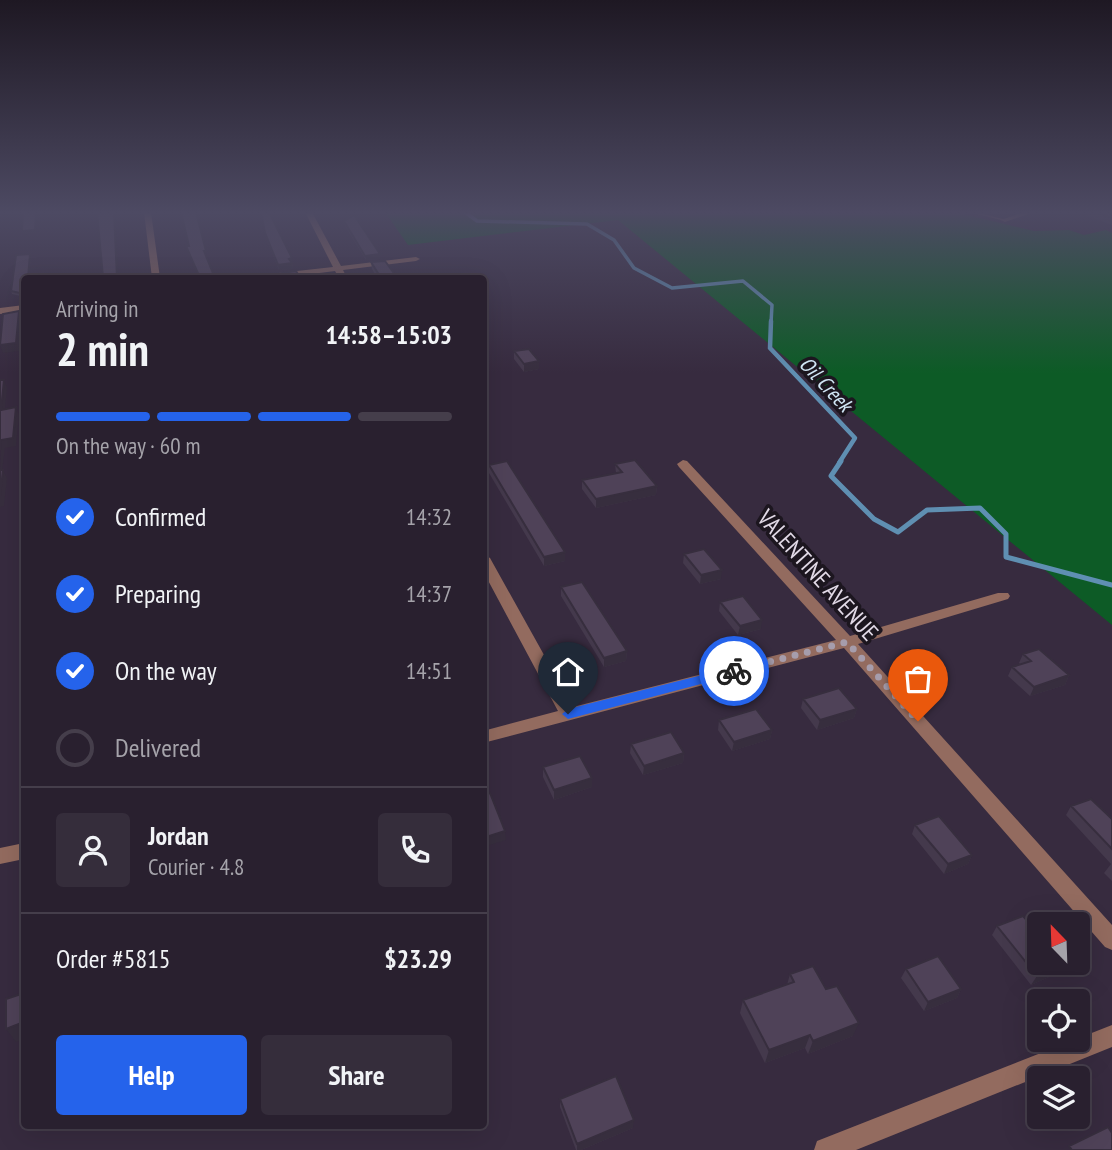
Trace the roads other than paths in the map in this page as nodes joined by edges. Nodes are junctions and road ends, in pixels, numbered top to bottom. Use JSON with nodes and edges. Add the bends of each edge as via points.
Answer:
{"nodes":[{"id":1,"x":336,"y":266,"type":"edge"},
{"id":2,"x":364,"y":266,"type":"edge"},
{"id":3,"x":338,"y":269,"type":"junction"},
{"id":4,"x":287,"y":275,"type":"edge"},
{"id":5,"x":341,"y":275,"type":"edge"},
{"id":6,"x":21,"y":308,"type":"edge"},
{"id":7,"x":0,"y":311,"type":"edge"},
{"id":8,"x":683,"y":464,"type":"dead end"},
{"id":9,"x":487,"y":565,"type":"edge"},
{"id":10,"x":1003,"y":596,"type":"dead end"},
{"id":11,"x":847,"y":642,"type":"junction"},
{"id":12,"x":568,"y":714,"type":"junction"},
{"id":13,"x":487,"y":736,"type":"edge"},
{"id":14,"x":21,"y":852,"type":"edge"},
{"id":15,"x":0,"y":856,"type":"edge"},
{"id":16,"x":1112,"y":940,"type":"edge"},
{"id":17,"x":1112,"y":1036,"type":"edge"},
{"id":18,"x":826,"y":1150,"type":"edge"}],
"edges":[{"from":1,"to":3,"type":"street"},
{"from":2,"to":3,"type":"street"},
{"from":3,"to":4,"type":"street"},
{"from":3,"to":5,"type":"street"},
{"from":6,"to":7,"type":"street"},
{"from":8,"to":11,"type":"street","name":"VALENTINE AVENUE"},
{"from":9,"to":12,"type":"street"},
{"from":10,"to":11,"type":"street"},
{"from":11,"to":12,"type":"street"},
{"from":11,"to":16,"type":"street","name":"VALENTINE AVENUE"},
{"from":12,"to":13,"type":"street"},
{"from":14,"to":15,"type":"street"},
{"from":17,"to":18,"type":"street"}]}
